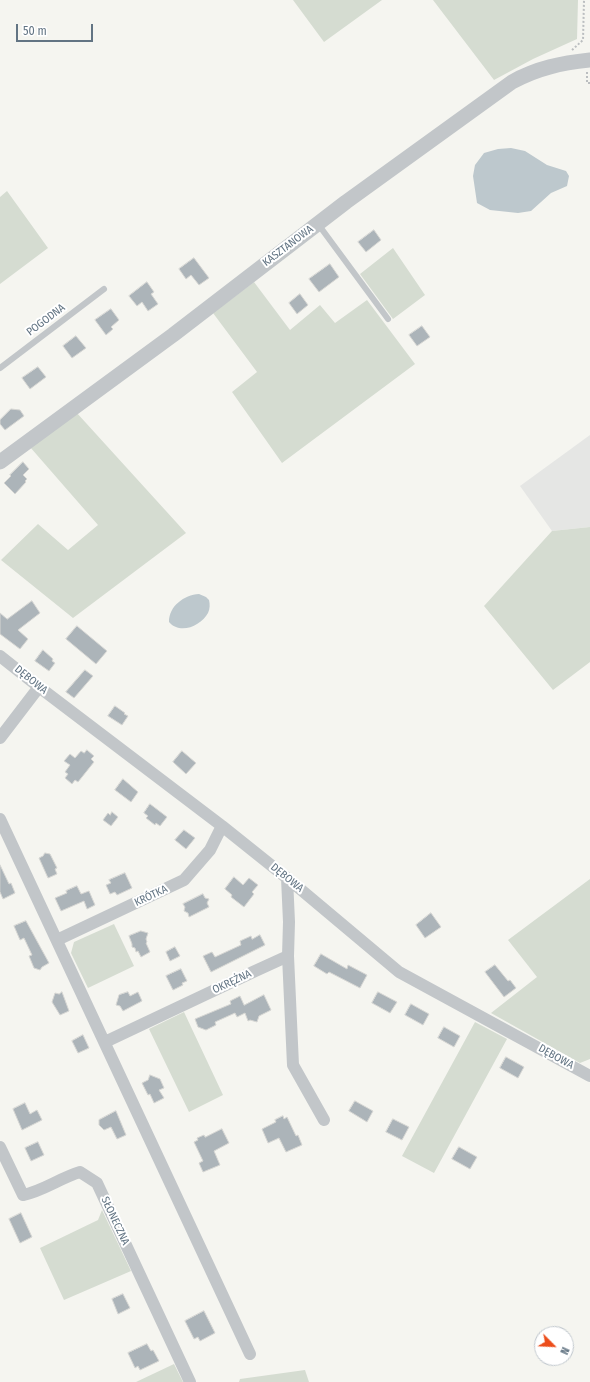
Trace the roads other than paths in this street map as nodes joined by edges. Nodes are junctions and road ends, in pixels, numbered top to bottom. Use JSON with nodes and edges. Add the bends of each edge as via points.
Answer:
{"nodes":[{"id":1,"x":590,"y":60,"type":"edge"},
{"id":2,"x":318,"y":224,"type":"junction"},
{"id":3,"x":104,"y":289,"type":"dead end"},
{"id":4,"x":388,"y":319,"type":"dead end"},
{"id":5,"x":0,"y":368,"type":"edge"},
{"id":6,"x":3,"y":457,"type":"edge"},
{"id":7,"x":0,"y":656,"type":"edge"},
{"id":8,"x":39,"y":687,"type":"junction"},
{"id":9,"x":0,"y":738,"type":"edge"},
{"id":10,"x":0,"y":819,"type":"edge"},
{"id":11,"x":222,"y":826,"type":"junction"},
{"id":12,"x":287,"y":878,"type":"junction"},
{"id":13,"x":57,"y":940,"type":"junction"},
{"id":14,"x":288,"y":956,"type":"junction"},
{"id":15,"x":105,"y":1042,"type":"junction"},
{"id":16,"x":590,"y":1076,"type":"edge"},
{"id":17,"x":324,"y":1120,"type":"dead end"},
{"id":18,"x":0,"y":1147,"type":"edge"},
{"id":19,"x":250,"y":1354,"type":"dead end"},
{"id":20,"x":190,"y":1382,"type":"edge"}],
"edges":[{"from":1,"to":2,"type":"street","name":"KASZTANOWA","via":[[546,67],[512,82]]},
{"from":2,"to":4,"type":"lane"},
{"from":2,"to":6,"type":"street","name":"KASZTANOWA","via":[[173,335]]},
{"from":3,"to":5,"type":"lane","name":"POGODNA"},
{"from":7,"to":8,"type":"street","name":"DĘBOWA"},
{"from":8,"to":9,"type":"street"},
{"from":8,"to":11,"type":"street","name":"DĘBOWA"},
{"from":10,"to":13,"type":"street"},
{"from":11,"to":12,"type":"street","name":"DĘBOWA"},
{"from":11,"to":13,"type":"street","name":"KRÓTKA","via":[[210,850],[184,880]]},
{"from":12,"to":14,"type":"street"},
{"from":12,"to":16,"type":"street","name":"DĘBOWA","via":[[399,972]]},
{"from":13,"to":15,"type":"street"},
{"from":14,"to":15,"type":"street","name":"OKRĘŻNA"},
{"from":14,"to":17,"type":"street","via":[[293,1065]]},
{"from":15,"to":19,"type":"street"},
{"from":18,"to":20,"type":"street","name":"SŁONECZNA","via":[[23,1195],[36,1192],[80,1172],[97,1183]]}]}
